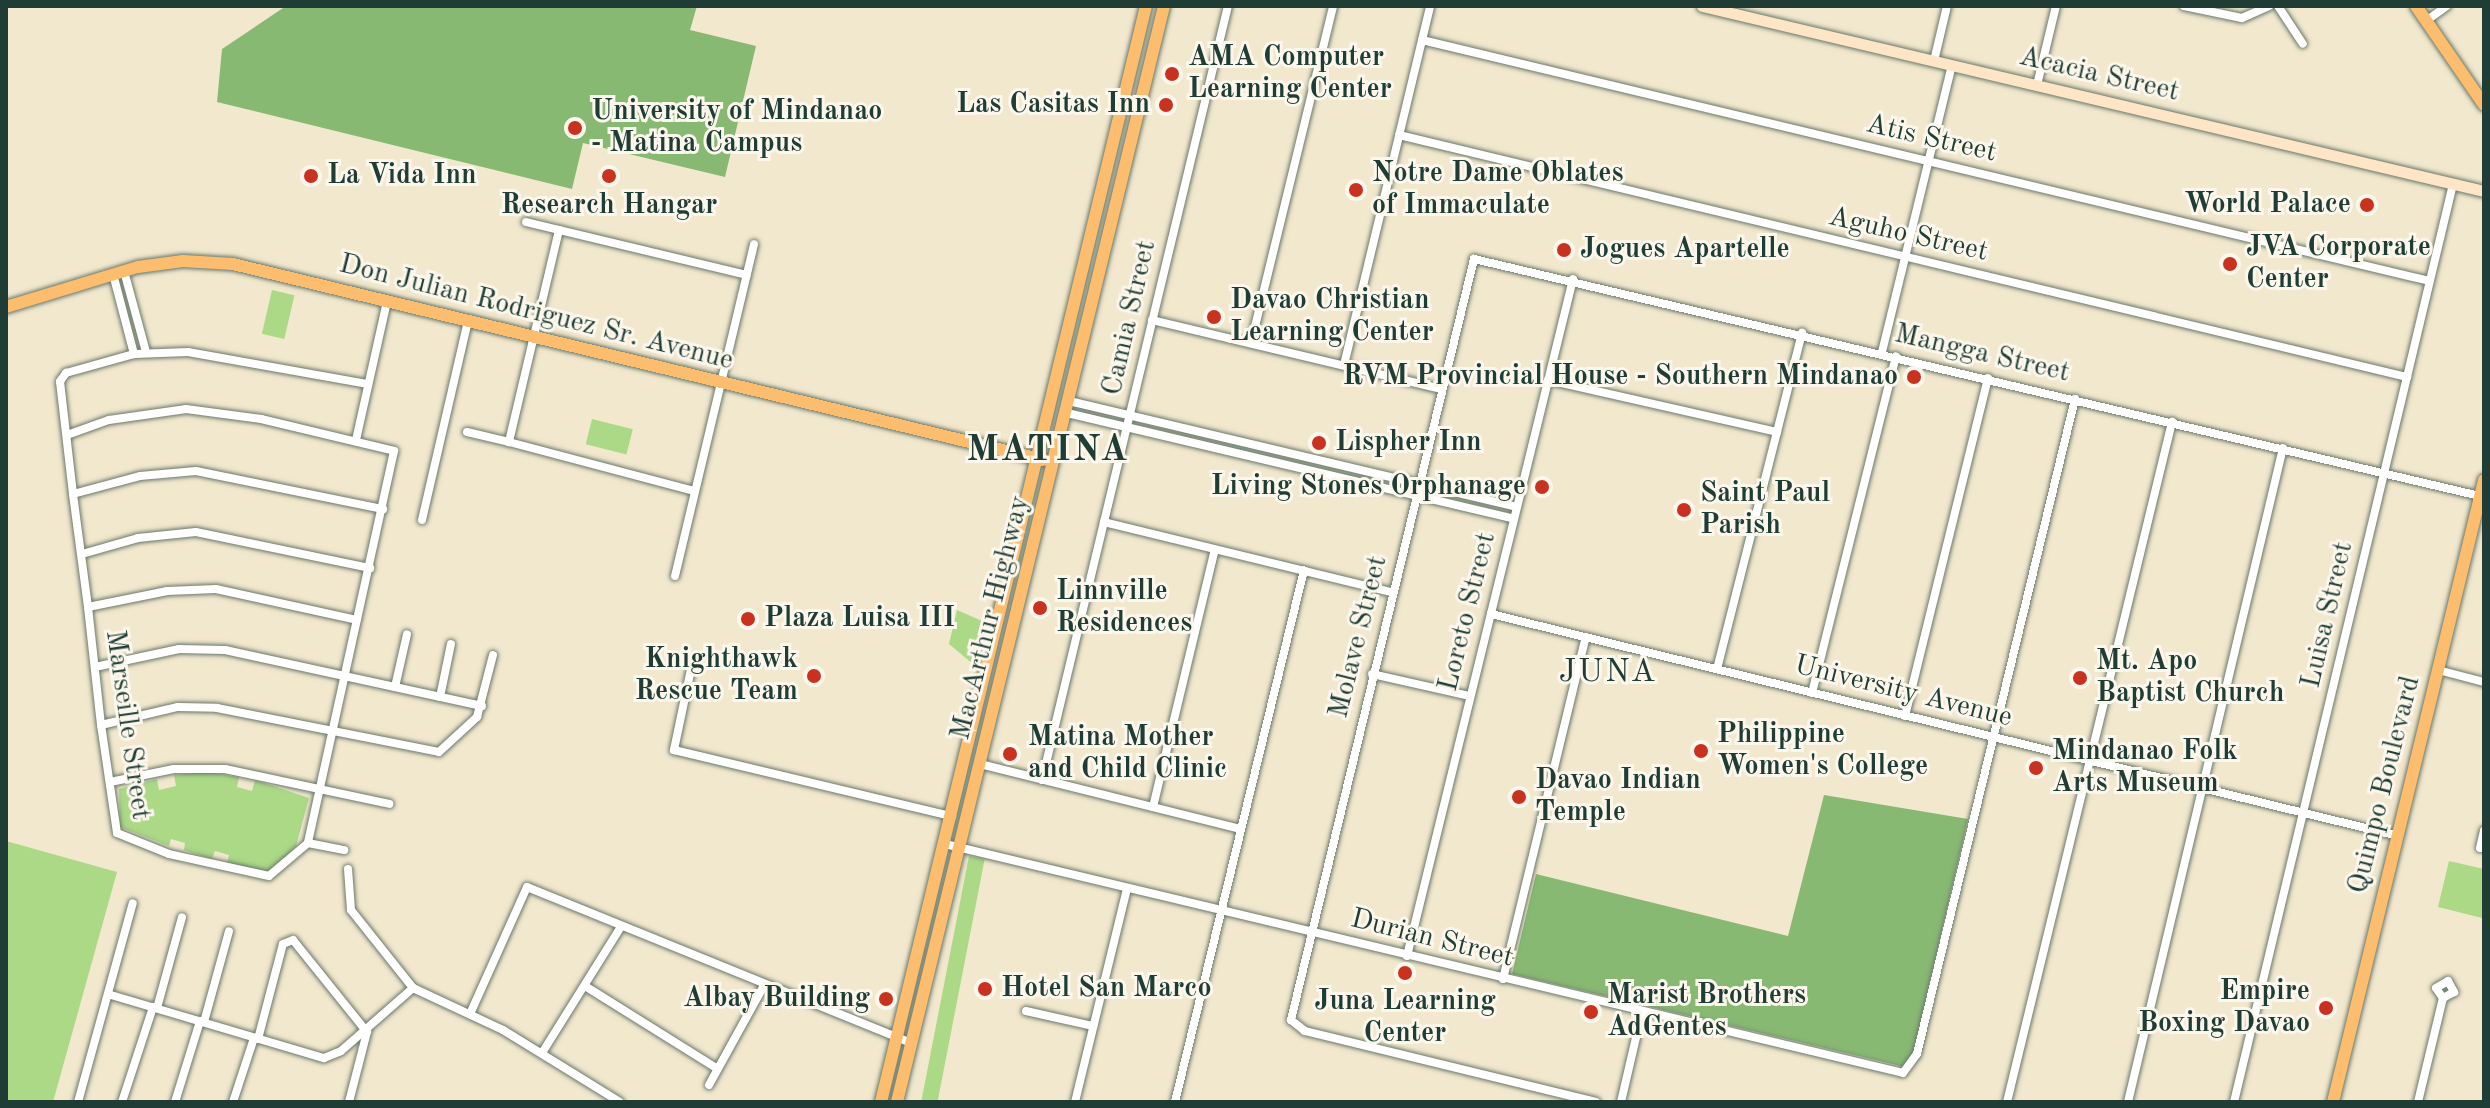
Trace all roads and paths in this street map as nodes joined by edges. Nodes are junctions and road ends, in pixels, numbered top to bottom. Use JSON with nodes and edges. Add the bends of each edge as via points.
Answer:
{"nodes":[{"id":1,"x":1146,"y":6,"type":"edge"},
{"id":2,"x":1164,"y":6,"type":"edge"},
{"id":3,"x":1228,"y":6,"type":"edge"},
{"id":4,"x":1333,"y":6,"type":"edge"},
{"id":5,"x":1430,"y":6,"type":"edge"},
{"id":6,"x":1702,"y":6,"type":"edge"},
{"id":7,"x":1947,"y":6,"type":"edge"},
{"id":8,"x":2056,"y":6,"type":"edge"},
{"id":9,"x":2184,"y":6,"type":"edge"},
{"id":10,"x":2269,"y":6,"type":"edge"},
{"id":11,"x":2278,"y":6,"type":"edge"},
{"id":12,"x":2416,"y":6,"type":"edge"},
{"id":13,"x":2447,"y":6,"type":"edge"},
{"id":14,"x":2426,"y":21,"type":"junction"},
{"id":15,"x":1422,"y":40,"type":"junction"},
{"id":16,"x":2303,"y":44,"type":"dead end"},
{"id":17,"x":1134,"y":58,"type":"junction"},
{"id":18,"x":1934,"y":61,"type":"junction"},
{"id":19,"x":1151,"y":62,"type":"junction"},
{"id":20,"x":1952,"y":65,"type":"junction"},
{"id":21,"x":2037,"y":85,"type":"junction"},
{"id":22,"x":2484,"y":105,"type":"edge"},
{"id":23,"x":1116,"y":129,"type":"junction"},
{"id":24,"x":1134,"y":133,"type":"junction"},
{"id":25,"x":1399,"y":135,"type":"junction"},
{"id":26,"x":1928,"y":161,"type":"junction"},
{"id":27,"x":2453,"y":184,"type":"junction"},
{"id":28,"x":2484,"y":191,"type":"edge"},
{"id":29,"x":526,"y":222,"type":"dead end"},
{"id":30,"x":559,"y":230,"type":"junction"},
{"id":31,"x":754,"y":244,"type":"dead end"},
{"id":32,"x":1905,"y":257,"type":"junction"},
{"id":33,"x":1474,"y":259,"type":"joint"},
{"id":34,"x":119,"y":273,"type":"junction"},
{"id":35,"x":747,"y":275,"type":"junction"},
{"id":36,"x":1573,"y":279,"type":"junction"},
{"id":37,"x":2430,"y":281,"type":"junction"},
{"id":38,"x":387,"y":301,"type":"junction"},
{"id":39,"x":6,"y":307,"type":"edge"},
{"id":40,"x":1152,"y":320,"type":"junction"},
{"id":41,"x":468,"y":321,"type":"junction"},
{"id":42,"x":1802,"y":333,"type":"junction"},
{"id":43,"x":534,"y":337,"type":"junction"},
{"id":44,"x":1251,"y":343,"type":"junction"},
{"id":45,"x":146,"y":352,"type":"junction"},
{"id":46,"x":1882,"y":352,"type":"junction"},
{"id":47,"x":134,"y":354,"type":"junction"},
{"id":48,"x":1896,"y":356,"type":"junction"},
{"id":49,"x":1344,"y":365,"type":"junction"},
{"id":50,"x":2407,"y":377,"type":"junction"},
{"id":51,"x":1988,"y":378,"type":"junction"},
{"id":52,"x":1548,"y":380,"type":"junction"},
{"id":53,"x":721,"y":382,"type":"junction"},
{"id":54,"x":368,"y":384,"type":"junction"},
{"id":55,"x":1441,"y":389,"type":"junction"},
{"id":56,"x":2075,"y":399,"type":"junction"},
{"id":57,"x":1068,"y":407,"type":"junction"},
{"id":58,"x":1130,"y":416,"type":"junction"},
{"id":59,"x":2172,"y":422,"type":"junction"},
{"id":60,"x":1127,"y":427,"type":"junction"},
{"id":61,"x":467,"y":432,"type":"dead end"},
{"id":62,"x":1777,"y":432,"type":"junction"},
{"id":63,"x":67,"y":435,"type":"junction"},
{"id":64,"x":356,"y":440,"type":"junction"},
{"id":65,"x":510,"y":444,"type":"junction"},
{"id":66,"x":2283,"y":448,"type":"junction"},
{"id":67,"x":1303,"y":457,"type":"junction"},
{"id":68,"x":1037,"y":459,"type":"junction"},
{"id":69,"x":1054,"y":463,"type":"junction"},
{"id":70,"x":1300,"y":468,"type":"junction"},
{"id":71,"x":2385,"y":473,"type":"junction"},
{"id":72,"x":2484,"y":480,"type":"edge"},
{"id":73,"x":1418,"y":484,"type":"junction"},
{"id":74,"x":695,"y":491,"type":"junction"},
{"id":75,"x":73,"y":494,"type":"junction"},
{"id":76,"x":1416,"y":496,"type":"junction"},
{"id":77,"x":2480,"y":496,"type":"junction"},
{"id":78,"x":1517,"y":507,"type":"junction"},
{"id":79,"x":383,"y":509,"type":"junction"},
{"id":80,"x":1514,"y":519,"type":"junction"},
{"id":81,"x":422,"y":520,"type":"dead end"},
{"id":82,"x":1104,"y":522,"type":"junction"},
{"id":83,"x":1215,"y":549,"type":"junction"},
{"id":84,"x":82,"y":554,"type":"junction"},
{"id":85,"x":370,"y":568,"type":"junction"},
{"id":86,"x":1304,"y":570,"type":"junction"},
{"id":87,"x":675,"y":576,"type":"dead end"},
{"id":88,"x":1392,"y":592,"type":"junction"},
{"id":89,"x":88,"y":607,"type":"junction"},
{"id":90,"x":1491,"y":614,"type":"junction"},
{"id":91,"x":357,"y":620,"type":"junction"},
{"id":92,"x":407,"y":634,"type":"dead end"},
{"id":93,"x":1586,"y":637,"type":"junction"},
{"id":94,"x":451,"y":644,"type":"dead end"},
{"id":95,"x":493,"y":655,"type":"dead end"},
{"id":96,"x":95,"y":667,"type":"junction"},
{"id":97,"x":691,"y":669,"type":"dead end"},
{"id":98,"x":1717,"y":669,"type":"junction"},
{"id":99,"x":2438,"y":670,"type":"junction"},
{"id":100,"x":1372,"y":674,"type":"junction"},
{"id":101,"x":344,"y":676,"type":"junction"},
{"id":102,"x":2484,"y":682,"type":"edge"},
{"id":103,"x":395,"y":687,"type":"junction"},
{"id":104,"x":1812,"y":693,"type":"junction"},
{"id":105,"x":1470,"y":696,"type":"junction"},
{"id":106,"x":440,"y":697,"type":"junction"},
{"id":107,"x":482,"y":706,"type":"junction"},
{"id":108,"x":1905,"y":716,"type":"junction"},
{"id":109,"x":101,"y":725,"type":"junction"},
{"id":110,"x":332,"y":729,"type":"junction"},
{"id":111,"x":1995,"y":738,"type":"junction"},
{"id":112,"x":965,"y":761,"type":"junction"},
{"id":113,"x":2090,"y":761,"type":"junction"},
{"id":114,"x":980,"y":764,"type":"junction"},
{"id":115,"x":1042,"y":780,"type":"junction"},
{"id":116,"x":110,"y":782,"type":"junction"},
{"id":117,"x":2201,"y":788,"type":"junction"},
{"id":118,"x":319,"y":789,"type":"junction"},
{"id":119,"x":389,"y":804,"type":"dead end"},
{"id":120,"x":1153,"y":807,"type":"junction"},
{"id":121,"x":2304,"y":813,"type":"junction"},
{"id":122,"x":952,"y":816,"type":"junction"},
{"id":123,"x":1241,"y":829,"type":"junction"},
{"id":124,"x":2484,"y":830,"type":"edge"},
{"id":125,"x":2398,"y":836,"type":"junction"},
{"id":126,"x":308,"y":843,"type":"junction"},
{"id":127,"x":945,"y":844,"type":"junction"},
{"id":128,"x":960,"y":848,"type":"junction"},
{"id":129,"x":2480,"y":848,"type":"dead end"},
{"id":130,"x":344,"y":850,"type":"dead end"},
{"id":131,"x":348,"y":869,"type":"dead end"},
{"id":132,"x":1127,"y":888,"type":"junction"},
{"id":133,"x":133,"y":903,"type":"dead end"},
{"id":134,"x":1221,"y":911,"type":"junction"},
{"id":135,"x":182,"y":917,"type":"dead end"},
{"id":136,"x":620,"y":928,"type":"junction"},
{"id":137,"x":229,"y":931,"type":"dead end"},
{"id":138,"x":1310,"y":932,"type":"junction"},
{"id":139,"x":1407,"y":956,"type":"junction"},
{"id":140,"x":1503,"y":979,"type":"junction"},
{"id":141,"x":585,"y":986,"type":"junction"},
{"id":142,"x":763,"y":987,"type":"junction"},
{"id":143,"x":413,"y":988,"type":"junction"},
{"id":144,"x":111,"y":995,"type":"junction"},
{"id":145,"x":2443,"y":998,"type":"dead end"},
{"id":146,"x":155,"y":1008,"type":"junction"},
{"id":147,"x":1026,"y":1011,"type":"dead end"},
{"id":148,"x":1642,"y":1012,"type":"junction"},
{"id":149,"x":470,"y":1014,"type":"junction"},
{"id":150,"x":202,"y":1022,"type":"junction"},
{"id":151,"x":1093,"y":1026,"type":"junction"},
{"id":152,"x":366,"y":1029,"type":"junction"},
{"id":153,"x":256,"y":1038,"type":"junction"},
{"id":154,"x":896,"y":1039,"type":"junction"},
{"id":155,"x":911,"y":1043,"type":"junction"},
{"id":156,"x":542,"y":1053,"type":"junction"},
{"id":157,"x":716,"y":1068,"type":"junction"},
{"id":158,"x":709,"y":1085,"type":"dead end"},
{"id":159,"x":1179,"y":1101,"type":"edge"},
{"id":160,"x":2010,"y":1101,"type":"edge"},
{"id":161,"x":78,"y":1102,"type":"edge"},
{"id":162,"x":122,"y":1102,"type":"edge"},
{"id":163,"x":175,"y":1102,"type":"edge"},
{"id":164,"x":233,"y":1102,"type":"edge"},
{"id":165,"x":349,"y":1102,"type":"edge"},
{"id":166,"x":620,"y":1102,"type":"edge"},
{"id":167,"x":881,"y":1102,"type":"edge"},
{"id":168,"x":897,"y":1102,"type":"edge"},
{"id":169,"x":1075,"y":1102,"type":"edge"},
{"id":170,"x":1596,"y":1102,"type":"edge"},
{"id":171,"x":1621,"y":1102,"type":"edge"},
{"id":172,"x":2128,"y":1102,"type":"edge"},
{"id":173,"x":2234,"y":1102,"type":"edge"},
{"id":174,"x":2333,"y":1102,"type":"edge"},
{"id":175,"x":2418,"y":1102,"type":"edge"}],
"edges":[{"from":1,"to":17,"type":"main road","name":"MacArthur Highway"},
{"from":2,"to":19,"type":"main road","name":"MacArthur Highway"},
{"from":3,"to":40,"type":"street","name":"Camia Street"},
{"from":4,"to":44,"type":"street"},
{"from":5,"to":15,"type":"street"},
{"from":6,"to":18,"type":"street","name":"Acacia Street"},
{"from":7,"to":18,"type":"street"},
{"from":8,"to":21,"type":"street"},
{"from":9,"to":10,"type":"street","via":[[2242,18]]},
{"from":11,"to":16,"type":"street"},
{"from":12,"to":14,"type":"main road"},
{"from":13,"to":14,"type":"street"},
{"from":14,"to":22,"type":"main road"},
{"from":15,"to":25,"type":"street"},
{"from":15,"to":26,"type":"street","name":"Atis Street"},
{"from":17,"to":19,"type":"main road"},
{"from":17,"to":23,"type":"main road","name":"MacArthur Highway"},
{"from":18,"to":20,"type":"street","name":"Acacia Street"},
{"from":19,"to":24,"type":"main road","name":"MacArthur Highway"},
{"from":20,"to":21,"type":"street","name":"Acacia Street"},
{"from":20,"to":26,"type":"street"},
{"from":21,"to":27,"type":"street","name":"Acacia Street"},
{"from":23,"to":24,"type":"main road"},
{"from":23,"to":68,"type":"main road","name":"MacArthur Highway"},
{"from":24,"to":57,"type":"main road","name":"MacArthur Highway"},
{"from":25,"to":32,"type":"street","name":"Aguho Street"},
{"from":25,"to":49,"type":"street"},
{"from":26,"to":32,"type":"street"},
{"from":26,"to":37,"type":"street","name":"Atis Street"},
{"from":27,"to":28,"type":"street","name":"Acacia Street"},
{"from":27,"to":37,"type":"street","name":"Luisa Street"},
{"from":29,"to":30,"type":"street"},
{"from":30,"to":35,"type":"street"},
{"from":30,"to":43,"type":"street"},
{"from":31,"to":35,"type":"street"},
{"from":32,"to":46,"type":"street"},
{"from":32,"to":50,"type":"street","name":"Aguho Street"},
{"from":33,"to":36,"type":"street","name":"Mangga Street"},
{"from":33,"to":55,"type":"street","name":"Molave Street"},
{"from":34,"to":38,"type":"main road","name":"Don Julian Rodriguez Sr. Avenue","via":[[209,261]]},
{"from":34,"to":39,"type":"main road","name":"Don Julian Rodriguez Sr. Avenue"},
{"from":34,"to":45,"type":"street"},
{"from":34,"to":47,"type":"street"},
{"from":35,"to":53,"type":"street"},
{"from":36,"to":42,"type":"street","name":"Mangga Street"},
{"from":36,"to":52,"type":"street","name":"Loreto Street"},
{"from":37,"to":50,"type":"street","name":"Luisa Street"},
{"from":38,"to":41,"type":"main road","name":"Don Julian Rodriguez Sr. Avenue"},
{"from":38,"to":54,"type":"street"},
{"from":40,"to":44,"type":"street"},
{"from":40,"to":58,"type":"street","name":"Camia Street"},
{"from":41,"to":43,"type":"main road","name":"Don Julian Rodriguez Sr. Avenue"},
{"from":41,"to":81,"type":"street"},
{"from":42,"to":46,"type":"street","name":"Mangga Street"},
{"from":42,"to":62,"type":"street"},
{"from":43,"to":53,"type":"main road","name":"Don Julian Rodriguez Sr. Avenue"},
{"from":43,"to":65,"type":"street"},
{"from":44,"to":49,"type":"street"},
{"from":45,"to":47,"type":"street","name":"Marseille Street"},
{"from":45,"to":54,"type":"street","name":"Marseille Street","via":[[212,354]]},
{"from":46,"to":48,"type":"street","name":"Mangga Street"},
{"from":47,"to":63,"type":"street","name":"Marseille Street","via":[[63,375]]},
{"from":48,"to":51,"type":"street","name":"Mangga Street"},
{"from":48,"to":104,"type":"street"},
{"from":49,"to":55,"type":"street"},
{"from":50,"to":71,"type":"street","name":"Luisa Street"},
{"from":51,"to":56,"type":"street","name":"Mangga Street"},
{"from":51,"to":108,"type":"street"},
{"from":52,"to":62,"type":"street"},
{"from":52,"to":78,"type":"street","name":"Loreto Street"},
{"from":53,"to":68,"type":"main road","name":"Don Julian Rodriguez Sr. Avenue"},
{"from":53,"to":74,"type":"street"},
{"from":54,"to":64,"type":"street"},
{"from":55,"to":73,"type":"street","name":"Molave Street"},
{"from":56,"to":59,"type":"street","name":"Mangga Street"},
{"from":56,"to":111,"type":"street"},
{"from":57,"to":58,"type":"street"},
{"from":57,"to":60,"type":"street"},
{"from":57,"to":69,"type":"main road","name":"MacArthur Highway"},
{"from":58,"to":60,"type":"street","name":"Camia Street"},
{"from":58,"to":67,"type":"street"},
{"from":59,"to":66,"type":"street","name":"Mangga Street"},
{"from":59,"to":113,"type":"street"},
{"from":60,"to":70,"type":"street"},
{"from":60,"to":82,"type":"street","name":"Camia Street"},
{"from":61,"to":65,"type":"street"},
{"from":62,"to":98,"type":"street"},
{"from":63,"to":64,"type":"street","via":[[123,417],[186,409],[226,412]]},
{"from":63,"to":75,"type":"street","name":"Marseille Street"},
{"from":64,"to":79,"type":"street","via":[[394,451]]},
{"from":65,"to":74,"type":"street"},
{"from":66,"to":71,"type":"street","name":"Mangga Street"},
{"from":66,"to":117,"type":"street"},
{"from":67,"to":70,"type":"street"},
{"from":67,"to":73,"type":"street"},
{"from":68,"to":69,"type":"main road","name":"Don Julian Rodriguez Sr. Avenue"},
{"from":68,"to":112,"type":"main road","name":"MacArthur Highway"},
{"from":69,"to":114,"type":"main road","name":"MacArthur Highway"},
{"from":70,"to":76,"type":"street"},
{"from":71,"to":77,"type":"street","name":"Mangga Street"},
{"from":71,"to":121,"type":"street","name":"Luisa Street"},
{"from":72,"to":77,"type":"main road","name":"Quimpo Boulevard"},
{"from":73,"to":76,"type":"street","name":"Molave Street"},
{"from":73,"to":78,"type":"street"},
{"from":74,"to":87,"type":"street"},
{"from":75,"to":79,"type":"street","via":[[140,476],[196,471],[252,478]]},
{"from":75,"to":84,"type":"street","name":"Marseille Street"},
{"from":76,"to":80,"type":"street"},
{"from":76,"to":88,"type":"street","name":"Molave Street"},
{"from":77,"to":99,"type":"main road","name":"Quimpo Boulevard"},
{"from":78,"to":80,"type":"street","name":"Loreto Street"},
{"from":79,"to":85,"type":"street"},
{"from":80,"to":90,"type":"street","name":"Loreto Street"},
{"from":82,"to":83,"type":"street"},
{"from":82,"to":115,"type":"street","name":"Camia Street"},
{"from":83,"to":86,"type":"street"},
{"from":83,"to":120,"type":"street"},
{"from":84,"to":85,"type":"street","via":[[138,538],[196,532]]},
{"from":84,"to":89,"type":"street","name":"Marseille Street"},
{"from":85,"to":91,"type":"street"},
{"from":86,"to":88,"type":"street"},
{"from":86,"to":123,"type":"street"},
{"from":88,"to":100,"type":"street","name":"Molave Street"},
{"from":89,"to":91,"type":"street","via":[[167,591],[216,589]]},
{"from":89,"to":96,"type":"street","name":"Marseille Street"},
{"from":90,"to":93,"type":"street","name":"University Avenue"},
{"from":90,"to":105,"type":"street","name":"Loreto Street"},
{"from":91,"to":101,"type":"street"},
{"from":92,"to":103,"type":"street"},
{"from":93,"to":98,"type":"street","name":"University Avenue"},
{"from":93,"to":140,"type":"street"},
{"from":94,"to":106,"type":"street"},
{"from":95,"to":107,"type":"street"},
{"from":96,"to":101,"type":"street","via":[[199,648]]},
{"from":96,"to":109,"type":"street","name":"Marseille Street"},
{"from":97,"to":122,"type":"street","via":[[674,750]]},
{"from":98,"to":104,"type":"street","name":"University Avenue"},
{"from":99,"to":102,"type":"street"},
{"from":99,"to":125,"type":"main road","name":"Quimpo Boulevard"},
{"from":100,"to":105,"type":"street"},
{"from":100,"to":138,"type":"street","name":"Molave Street"},
{"from":101,"to":103,"type":"street"},
{"from":101,"to":110,"type":"street"},
{"from":103,"to":106,"type":"street"},
{"from":104,"to":108,"type":"street","name":"University Avenue"},
{"from":105,"to":139,"type":"street","name":"Loreto Street"},
{"from":106,"to":107,"type":"street"},
{"from":107,"to":110,"type":"street","via":[[474,722],[444,751]]},
{"from":108,"to":111,"type":"street","name":"University Avenue"},
{"from":109,"to":110,"type":"street","via":[[178,707],[217,708]]},
{"from":109,"to":116,"type":"street","name":"Marseille Street"},
{"from":110,"to":118,"type":"street"},
{"from":111,"to":113,"type":"street","name":"University Avenue"},
{"from":111,"to":148,"type":"street","name":"Durian Street","via":[[1909,1070],[1895,1073]]},
{"from":112,"to":114,"type":"street"},
{"from":112,"to":122,"type":"main road","name":"MacArthur Highway"},
{"from":113,"to":117,"type":"street","name":"University Avenue"},
{"from":113,"to":160,"type":"street"},
{"from":114,"to":115,"type":"street"},
{"from":114,"to":128,"type":"main road","name":"MacArthur Highway"},
{"from":115,"to":120,"type":"street"},
{"from":116,"to":118,"type":"street","via":[[207,768]]},
{"from":116,"to":126,"type":"street","name":"Marseille Street","via":[[117,833],[169,854],[269,876]]},
{"from":117,"to":121,"type":"street","name":"University Avenue"},
{"from":117,"to":172,"type":"street"},
{"from":118,"to":119,"type":"street"},
{"from":118,"to":126,"type":"street"},
{"from":120,"to":123,"type":"street"},
{"from":121,"to":125,"type":"street","name":"University Avenue"},
{"from":121,"to":173,"type":"street","name":"Luisa Street"},
{"from":122,"to":127,"type":"main road","name":"MacArthur Highway"},
{"from":123,"to":134,"type":"street"},
{"from":124,"to":129,"type":"street"},
{"from":125,"to":174,"type":"main road","name":"Quimpo Boulevard"},
{"from":126,"to":130,"type":"street"},
{"from":127,"to":128,"type":"street","name":"Durian Street"},
{"from":127,"to":154,"type":"main road","name":"MacArthur Highway"},
{"from":128,"to":132,"type":"street","name":"Durian Street"},
{"from":128,"to":155,"type":"main road","name":"MacArthur Highway"},
{"from":131,"to":143,"type":"street","via":[[351,910]]},
{"from":132,"to":134,"type":"street","name":"Durian Street"},
{"from":132,"to":151,"type":"street"},
{"from":133,"to":144,"type":"street"},
{"from":134,"to":138,"type":"street","name":"Durian Street"},
{"from":134,"to":159,"type":"street"},
{"from":135,"to":146,"type":"street"},
{"from":136,"to":141,"type":"street"},
{"from":136,"to":142,"type":"street"},
{"from":136,"to":149,"type":"street","via":[[527,887]]},
{"from":137,"to":150,"type":"street"},
{"from":138,"to":139,"type":"street","name":"Durian Street"},
{"from":138,"to":170,"type":"street","name":"Molave Street","via":[[1290,1013],[1294,1025]]},
{"from":139,"to":140,"type":"street","name":"Durian Street"},
{"from":140,"to":148,"type":"street","name":"Durian Street"},
{"from":141,"to":156,"type":"street"},
{"from":141,"to":157,"type":"street"},
{"from":142,"to":154,"type":"street"},
{"from":142,"to":157,"type":"street"},
{"from":143,"to":149,"type":"street"},
{"from":143,"to":152,"type":"street"},
{"from":144,"to":146,"type":"street"},
{"from":144,"to":161,"type":"street"},
{"from":145,"to":175,"type":"street"},
{"from":146,"to":150,"type":"street"},
{"from":146,"to":162,"type":"street"},
{"from":147,"to":151,"type":"street"},
{"from":148,"to":171,"type":"street"},
{"from":149,"to":156,"type":"street"},
{"from":150,"to":153,"type":"street"},
{"from":150,"to":163,"type":"street"},
{"from":151,"to":169,"type":"street"},
{"from":152,"to":153,"type":"street","via":[[324,1058]]},
{"from":152,"to":153,"type":"street","via":[[299,945],[288,940]]},
{"from":152,"to":165,"type":"street"},
{"from":153,"to":164,"type":"street"},
{"from":154,"to":155,"type":"street"},
{"from":154,"to":167,"type":"main road","name":"MacArthur Highway"},
{"from":155,"to":168,"type":"main road","name":"MacArthur Highway"},
{"from":156,"to":166,"type":"street"},
{"from":157,"to":158,"type":"street"}]}
